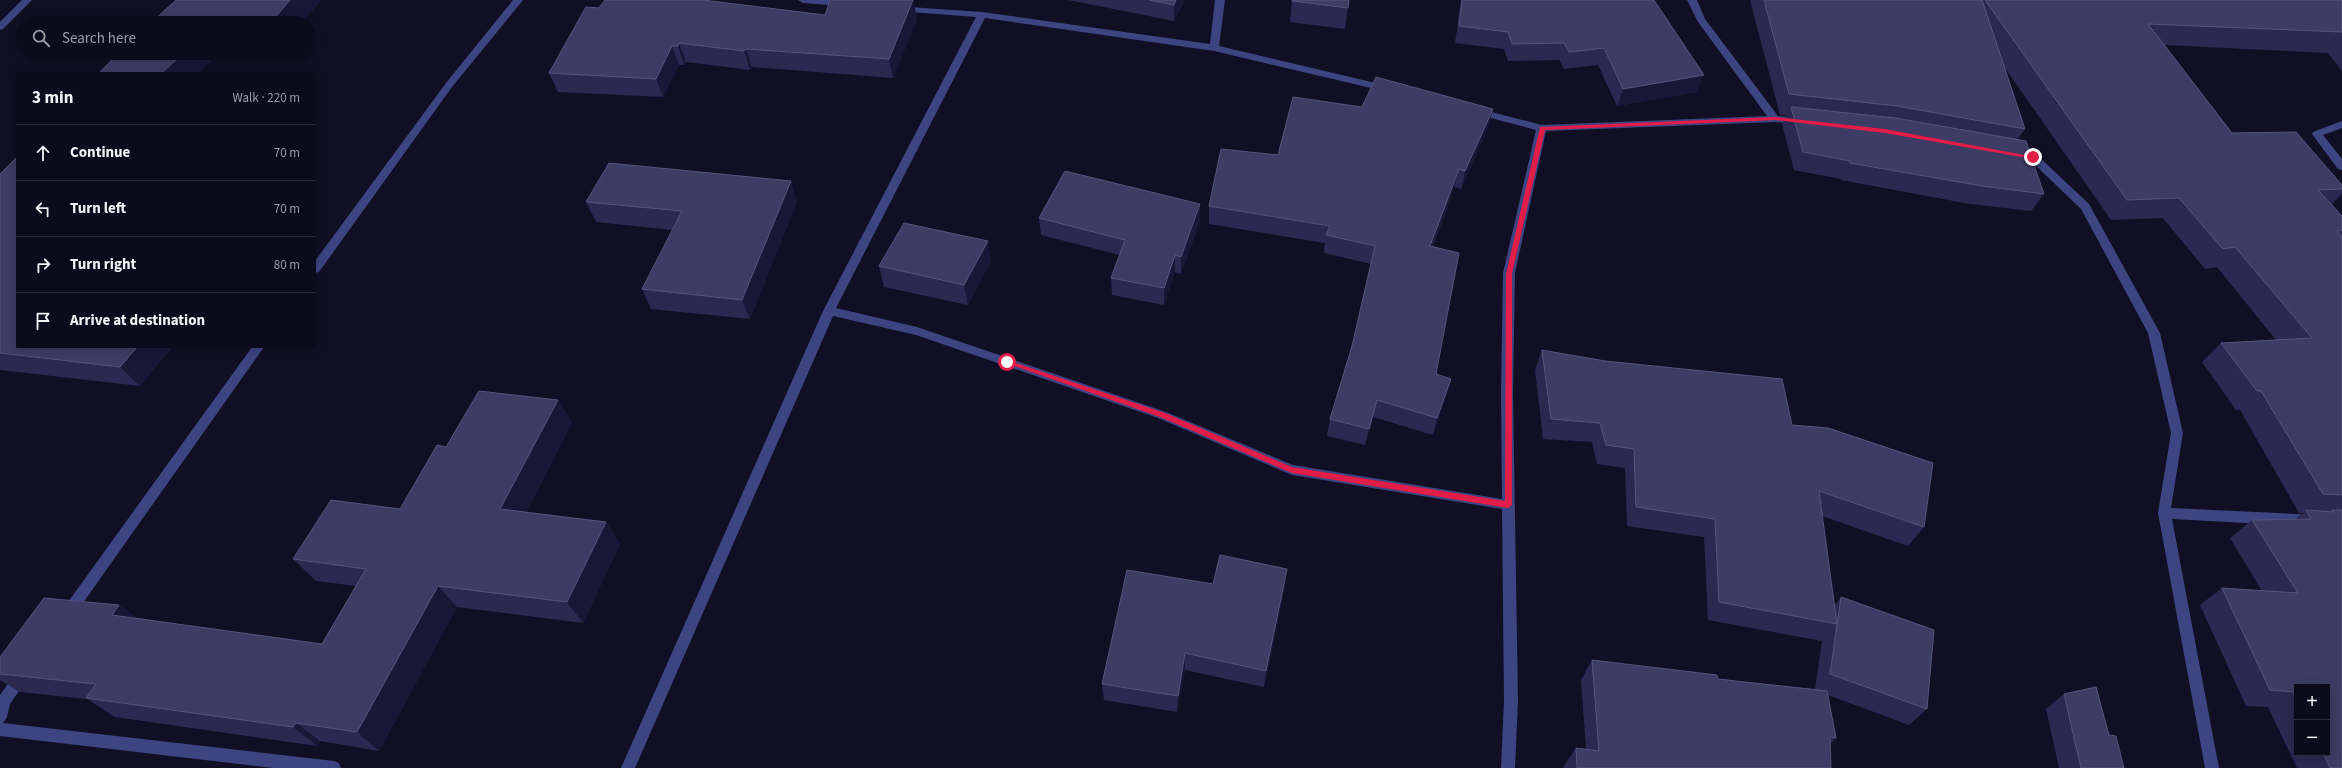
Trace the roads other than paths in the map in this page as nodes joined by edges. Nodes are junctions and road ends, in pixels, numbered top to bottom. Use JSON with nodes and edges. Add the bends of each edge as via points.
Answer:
{"nodes":[{"id":1,"x":27,"y":0,"type":"edge"},
{"id":2,"x":518,"y":0,"type":"edge"},
{"id":3,"x":803,"y":0,"type":"edge"},
{"id":4,"x":1220,"y":0,"type":"edge"},
{"id":5,"x":1692,"y":0,"type":"edge"},
{"id":6,"x":858,"y":4,"type":"edge"},
{"id":7,"x":888,"y":7,"type":"edge"},
{"id":8,"x":982,"y":15,"type":"junction"},
{"id":9,"x":0,"y":27,"type":"edge"},
{"id":10,"x":1214,"y":48,"type":"junction"},
{"id":11,"x":1399,"y":91,"type":"edge"},
{"id":12,"x":1467,"y":109,"type":"edge"},
{"id":13,"x":1775,"y":119,"type":"junction"},
{"id":14,"x":1814,"y":123,"type":"edge"},
{"id":15,"x":2342,"y":124,"type":"edge"},
{"id":16,"x":1542,"y":128,"type":"junction"},
{"id":17,"x":2002,"y":151,"type":"edge"},
{"id":18,"x":2342,"y":166,"type":"edge"},
{"id":19,"x":316,"y":268,"type":"edge"},
{"id":20,"x":829,"y":311,"type":"junction"},
{"id":21,"x":257,"y":348,"type":"edge"},
{"id":22,"x":1508,"y":505,"type":"junction"},
{"id":23,"x":2164,"y":513,"type":"junction"},
{"id":24,"x":2342,"y":522,"type":"edge"},
{"id":25,"x":61,"y":624,"type":"edge"},
{"id":26,"x":32,"y":662,"type":"edge"},
{"id":27,"x":0,"y":717,"type":"edge"},
{"id":28,"x":0,"y":729,"type":"edge"},
{"id":29,"x":334,"y":768,"type":"edge"},
{"id":30,"x":628,"y":768,"type":"edge"},
{"id":31,"x":1508,"y":768,"type":"edge"},
{"id":32,"x":2212,"y":768,"type":"edge"}],
"edges":[{"from":1,"to":9,"type":"street"},
{"from":2,"to":19,"type":"street","via":[[449,85]]},
{"from":3,"to":6,"type":"street"},
{"from":4,"to":10,"type":"street"},
{"from":5,"to":13,"type":"street","via":[[1701,20]]},
{"from":7,"to":8,"type":"street"},
{"from":8,"to":10,"type":"street"},
{"from":8,"to":20,"type":"street"},
{"from":10,"to":11,"type":"street"},
{"from":12,"to":16,"type":"street"},
{"from":13,"to":14,"type":"street"},
{"from":13,"to":16,"type":"street"},
{"from":15,"to":18,"type":"street","via":[[2317,134]]},
{"from":16,"to":22,"type":"street","via":[[1509,274]]},
{"from":17,"to":23,"type":"street","via":[[2033,157],[2085,207],[2154,333],[2177,433]]},
{"from":20,"to":22,"type":"street","via":[[917,331],[1162,415],[1292,470]]},
{"from":20,"to":30,"type":"street"},
{"from":21,"to":25,"type":"street"},
{"from":22,"to":31,"type":"street","via":[[1511,701]]},
{"from":23,"to":24,"type":"street"},
{"from":23,"to":32,"type":"street"},
{"from":26,"to":27,"type":"street","via":[[4,701]]},
{"from":28,"to":29,"type":"street"}]}
